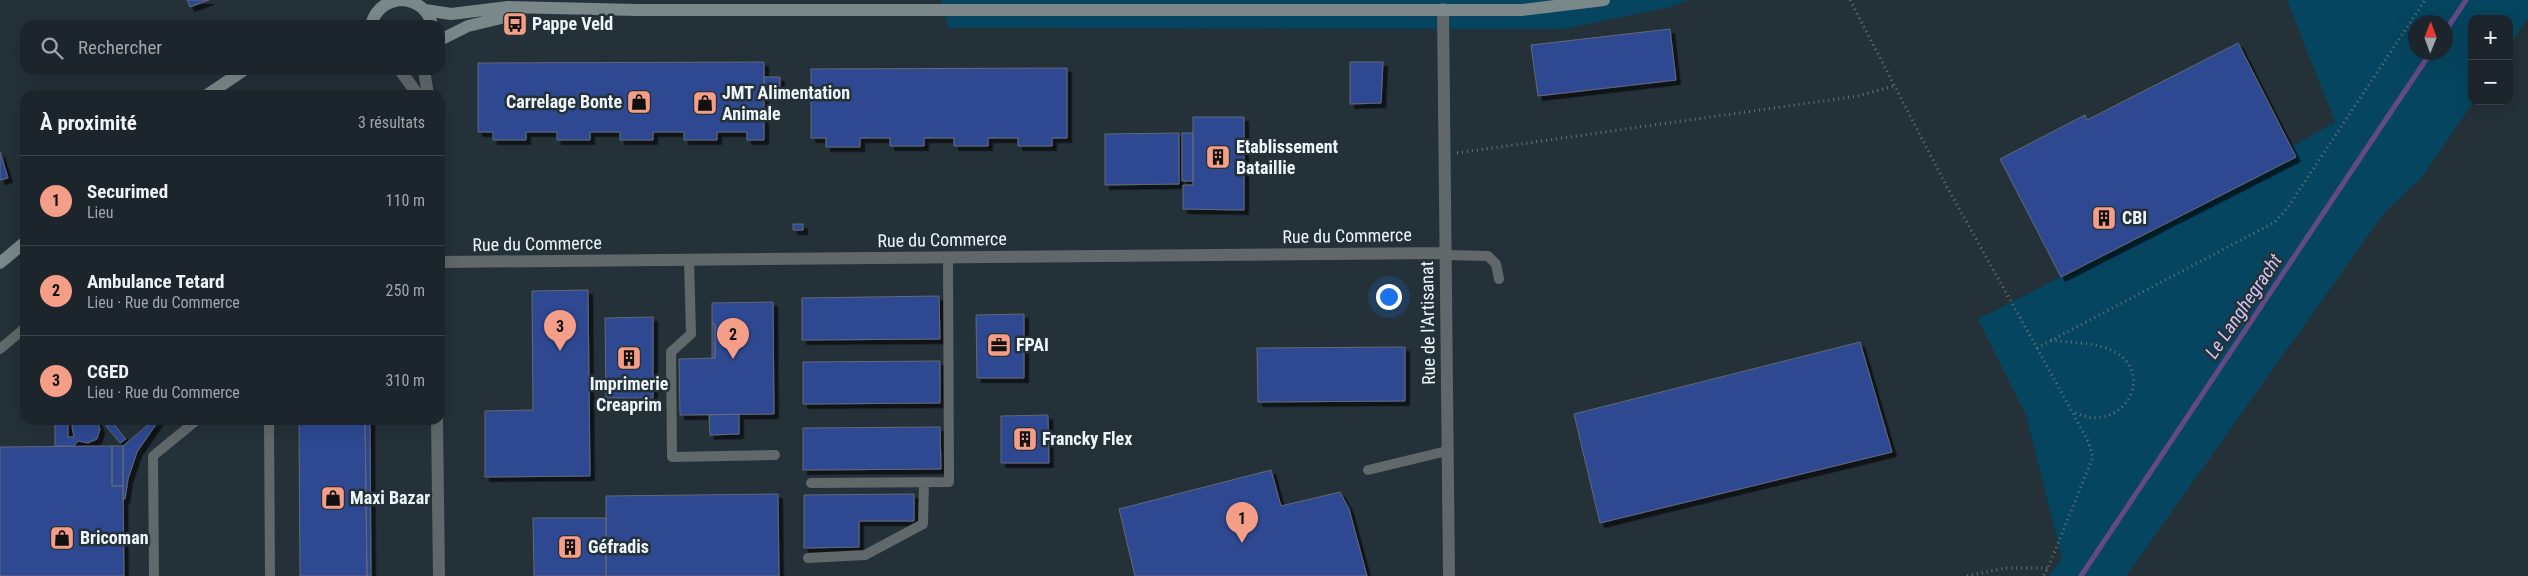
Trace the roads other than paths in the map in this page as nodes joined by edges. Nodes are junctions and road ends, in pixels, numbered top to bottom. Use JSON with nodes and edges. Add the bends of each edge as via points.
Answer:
{"nodes":[{"id":1,"x":400,"y":0,"type":"edge"},
{"id":2,"x":1604,"y":0,"type":"edge"},
{"id":3,"x":384,"y":3,"type":"edge"},
{"id":4,"x":1522,"y":5,"type":"edge"},
{"id":5,"x":420,"y":6,"type":"edge"},
{"id":6,"x":1444,"y":9,"type":"junction"},
{"id":7,"x":545,"y":10,"type":"junction"},
{"id":8,"x":373,"y":20,"type":"edge"},
{"id":9,"x":429,"y":20,"type":"edge"},
{"id":10,"x":445,"y":38,"type":"edge"},
{"id":11,"x":237,"y":75,"type":"edge"},
{"id":12,"x":404,"y":75,"type":"edge"},
{"id":13,"x":425,"y":75,"type":"edge"},
{"id":14,"x":214,"y":90,"type":"edge"},
{"id":15,"x":414,"y":90,"type":"edge"},
{"id":16,"x":427,"y":90,"type":"edge"},
{"id":17,"x":20,"y":246,"type":"edge"},
{"id":18,"x":1445,"y":254,"type":"junction"},
{"id":19,"x":948,"y":257,"type":"junction"},
{"id":20,"x":689,"y":260,"type":"junction"},
{"id":21,"x":0,"y":262,"type":"edge"},
{"id":22,"x":445,"y":262,"type":"edge"},
{"id":23,"x":1499,"y":279,"type":"dead end"},
{"id":24,"x":20,"y":332,"type":"edge"},
{"id":25,"x":0,"y":349,"type":"edge"},
{"id":26,"x":191,"y":425,"type":"edge"},
{"id":27,"x":269,"y":425,"type":"edge"},
{"id":28,"x":437,"y":425,"type":"edge"},
{"id":29,"x":1447,"y":451,"type":"junction"},
{"id":30,"x":774,"y":455,"type":"dead end"},
{"id":31,"x":1368,"y":470,"type":"dead end"},
{"id":32,"x":924,"y":482,"type":"junction"},
{"id":33,"x":811,"y":483,"type":"dead end"},
{"id":34,"x":808,"y":558,"type":"dead end"},
{"id":35,"x":154,"y":576,"type":"edge"},
{"id":36,"x":270,"y":576,"type":"edge"},
{"id":37,"x":439,"y":576,"type":"edge"},
{"id":38,"x":1449,"y":576,"type":"edge"}],
"edges":[{"from":1,"to":3,"type":"street"},
{"from":1,"to":5,"type":"street"},
{"from":2,"to":4,"type":"street"},
{"from":3,"to":8,"type":"street"},
{"from":4,"to":6,"type":"street"},
{"from":5,"to":7,"type":"street","via":[[451,14],[508,8]]},
{"from":5,"to":9,"type":"street"},
{"from":6,"to":7,"type":"street"},
{"from":6,"to":18,"type":"street","name":"Rue de l'Artisanat"},
{"from":7,"to":10,"type":"street","via":[[473,24]]},
{"from":11,"to":14,"type":"street"},
{"from":12,"to":15,"type":"street"},
{"from":13,"to":16,"type":"street"},
{"from":17,"to":21,"type":"street"},
{"from":18,"to":19,"type":"street","name":"Rue du Commerce"},
{"from":18,"to":23,"type":"lane","via":[[1488,256],[1496,264]]},
{"from":18,"to":29,"type":"street","name":"Rue de l'Artisanat"},
{"from":19,"to":20,"type":"street","name":"Rue du Commerce"},
{"from":19,"to":32,"type":"lane","via":[[949,482]]},
{"from":20,"to":22,"type":"street","name":"Rue du Commerce"},
{"from":20,"to":30,"type":"lane","via":[[691,334],[671,352],[672,458]]},
{"from":24,"to":25,"type":"lane"},
{"from":26,"to":35,"type":"lane","via":[[153,456]]},
{"from":27,"to":36,"type":"lane"},
{"from":28,"to":37,"type":"street"},
{"from":29,"to":31,"type":"lane"},
{"from":29,"to":38,"type":"street","name":"Rue de l'Artisanat"},
{"from":32,"to":33,"type":"lane"},
{"from":32,"to":34,"type":"lane","via":[[923,524],[865,555]]}]}
